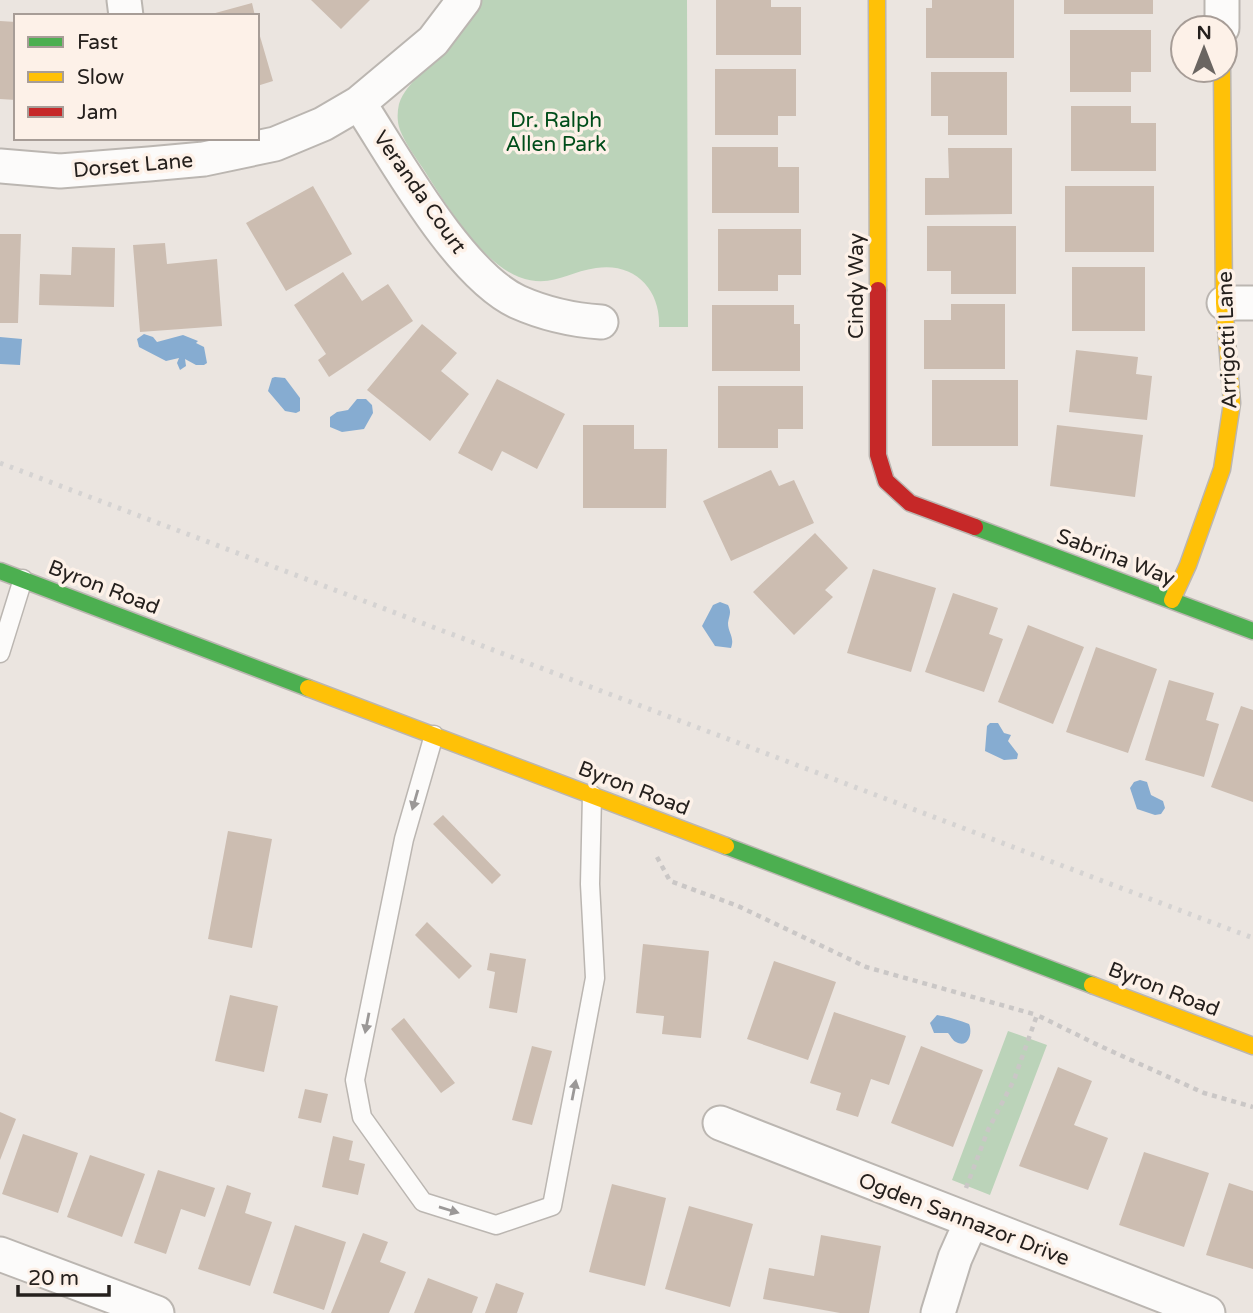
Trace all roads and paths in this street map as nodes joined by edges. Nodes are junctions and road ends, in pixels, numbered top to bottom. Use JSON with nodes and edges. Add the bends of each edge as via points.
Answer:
{"nodes":[{"id":1,"x":464,"y":0,"type":"edge"},
{"id":2,"x":877,"y":0,"type":"edge"},
{"id":3,"x":1223,"y":84,"type":"edge"},
{"id":4,"x":359,"y":103,"type":"junction"},
{"id":5,"x":147,"y":151,"type":"edge"},
{"id":6,"x":0,"y":166,"type":"edge"},
{"id":7,"x":1238,"y":303,"type":"edge"},
{"id":8,"x":601,"y":322,"type":"dead end"},
{"id":9,"x":964,"y":523,"type":"joint"},
{"id":10,"x":0,"y":571,"type":"edge"},
{"id":11,"x":23,"y":579,"type":"junction"},
{"id":12,"x":1171,"y":600,"type":"junction"},
{"id":13,"x":1253,"y":631,"type":"edge"},
{"id":14,"x":0,"y":651,"type":"edge"},
{"id":15,"x":434,"y":735,"type":"junction"},
{"id":16,"x":592,"y":795,"type":"junction"},
{"id":17,"x":657,"y":857,"type":"dead end"},
{"id":18,"x":1037,"y":1015,"type":"junction"},
{"id":19,"x":1253,"y":1046,"type":"edge"},
{"id":20,"x":1253,"y":1107,"type":"edge"},
{"id":21,"x":720,"y":1123,"type":"dead end"},
{"id":22,"x":961,"y":1218,"type":"junction"},
{"id":23,"x":0,"y":1254,"type":"edge"},
{"id":24,"x":157,"y":1313,"type":"edge"},
{"id":25,"x":938,"y":1313,"type":"edge"},
{"id":26,"x":1208,"y":1313,"type":"edge"}],
"edges":[{"from":1,"to":4,"type":"street","name":"Dorset Lane","via":[[433,41]]},
{"from":2,"to":9,"type":"street","name":"Cindy Way","via":[[878,455],[886,481],[910,502]]},
{"from":3,"to":7,"type":"street","name":"Arrigotti Lane"},
{"from":4,"to":5,"type":"street","name":"Dorset Lane","via":[[275,144],[204,159]]},
{"from":4,"to":8,"type":"street","name":"Veranda Court","via":[[450,242],[494,286],[517,301],[567,319]]},
{"from":5,"to":6,"type":"street","name":"Dorset Lane","via":[[60,171]]},
{"from":7,"to":12,"type":"street","name":"Arrigotti Lane","via":[[1232,403],[1222,469]]},
{"from":9,"to":12,"type":"street","name":"Sabrina Way"},
{"from":10,"to":11,"type":"street","name":"Byron Road"},
{"from":11,"to":14,"type":"lane"},
{"from":11,"to":15,"type":"street","name":"Byron Road"},
{"from":12,"to":13,"type":"street","name":"Sabrina Way"},
{"from":15,"to":16,"type":"street","name":"Byron Road"},
{"from":15,"to":16,"type":"lane","one_way":true,"via":[[404,839],[355,1080],[362,1117],[423,1202],[496,1225],[552,1206],[595,978]]},
{"from":16,"to":19,"type":"street","name":"Byron Road"},
{"from":17,"to":18,"type":"path","via":[[670,881],[738,906],[866,967]]},
{"from":18,"to":20,"type":"path","via":[[1204,1093]]},
{"from":18,"to":22,"type":"path","via":[[1014,1080],[988,1130]]},
{"from":21,"to":22,"type":"street","name":"Ogden Sannazor Drive"},
{"from":22,"to":25,"type":"street","via":[[955,1258]]},
{"from":22,"to":26,"type":"street","name":"Ogden Sannazor Drive"},
{"from":23,"to":24,"type":"street"}]}
